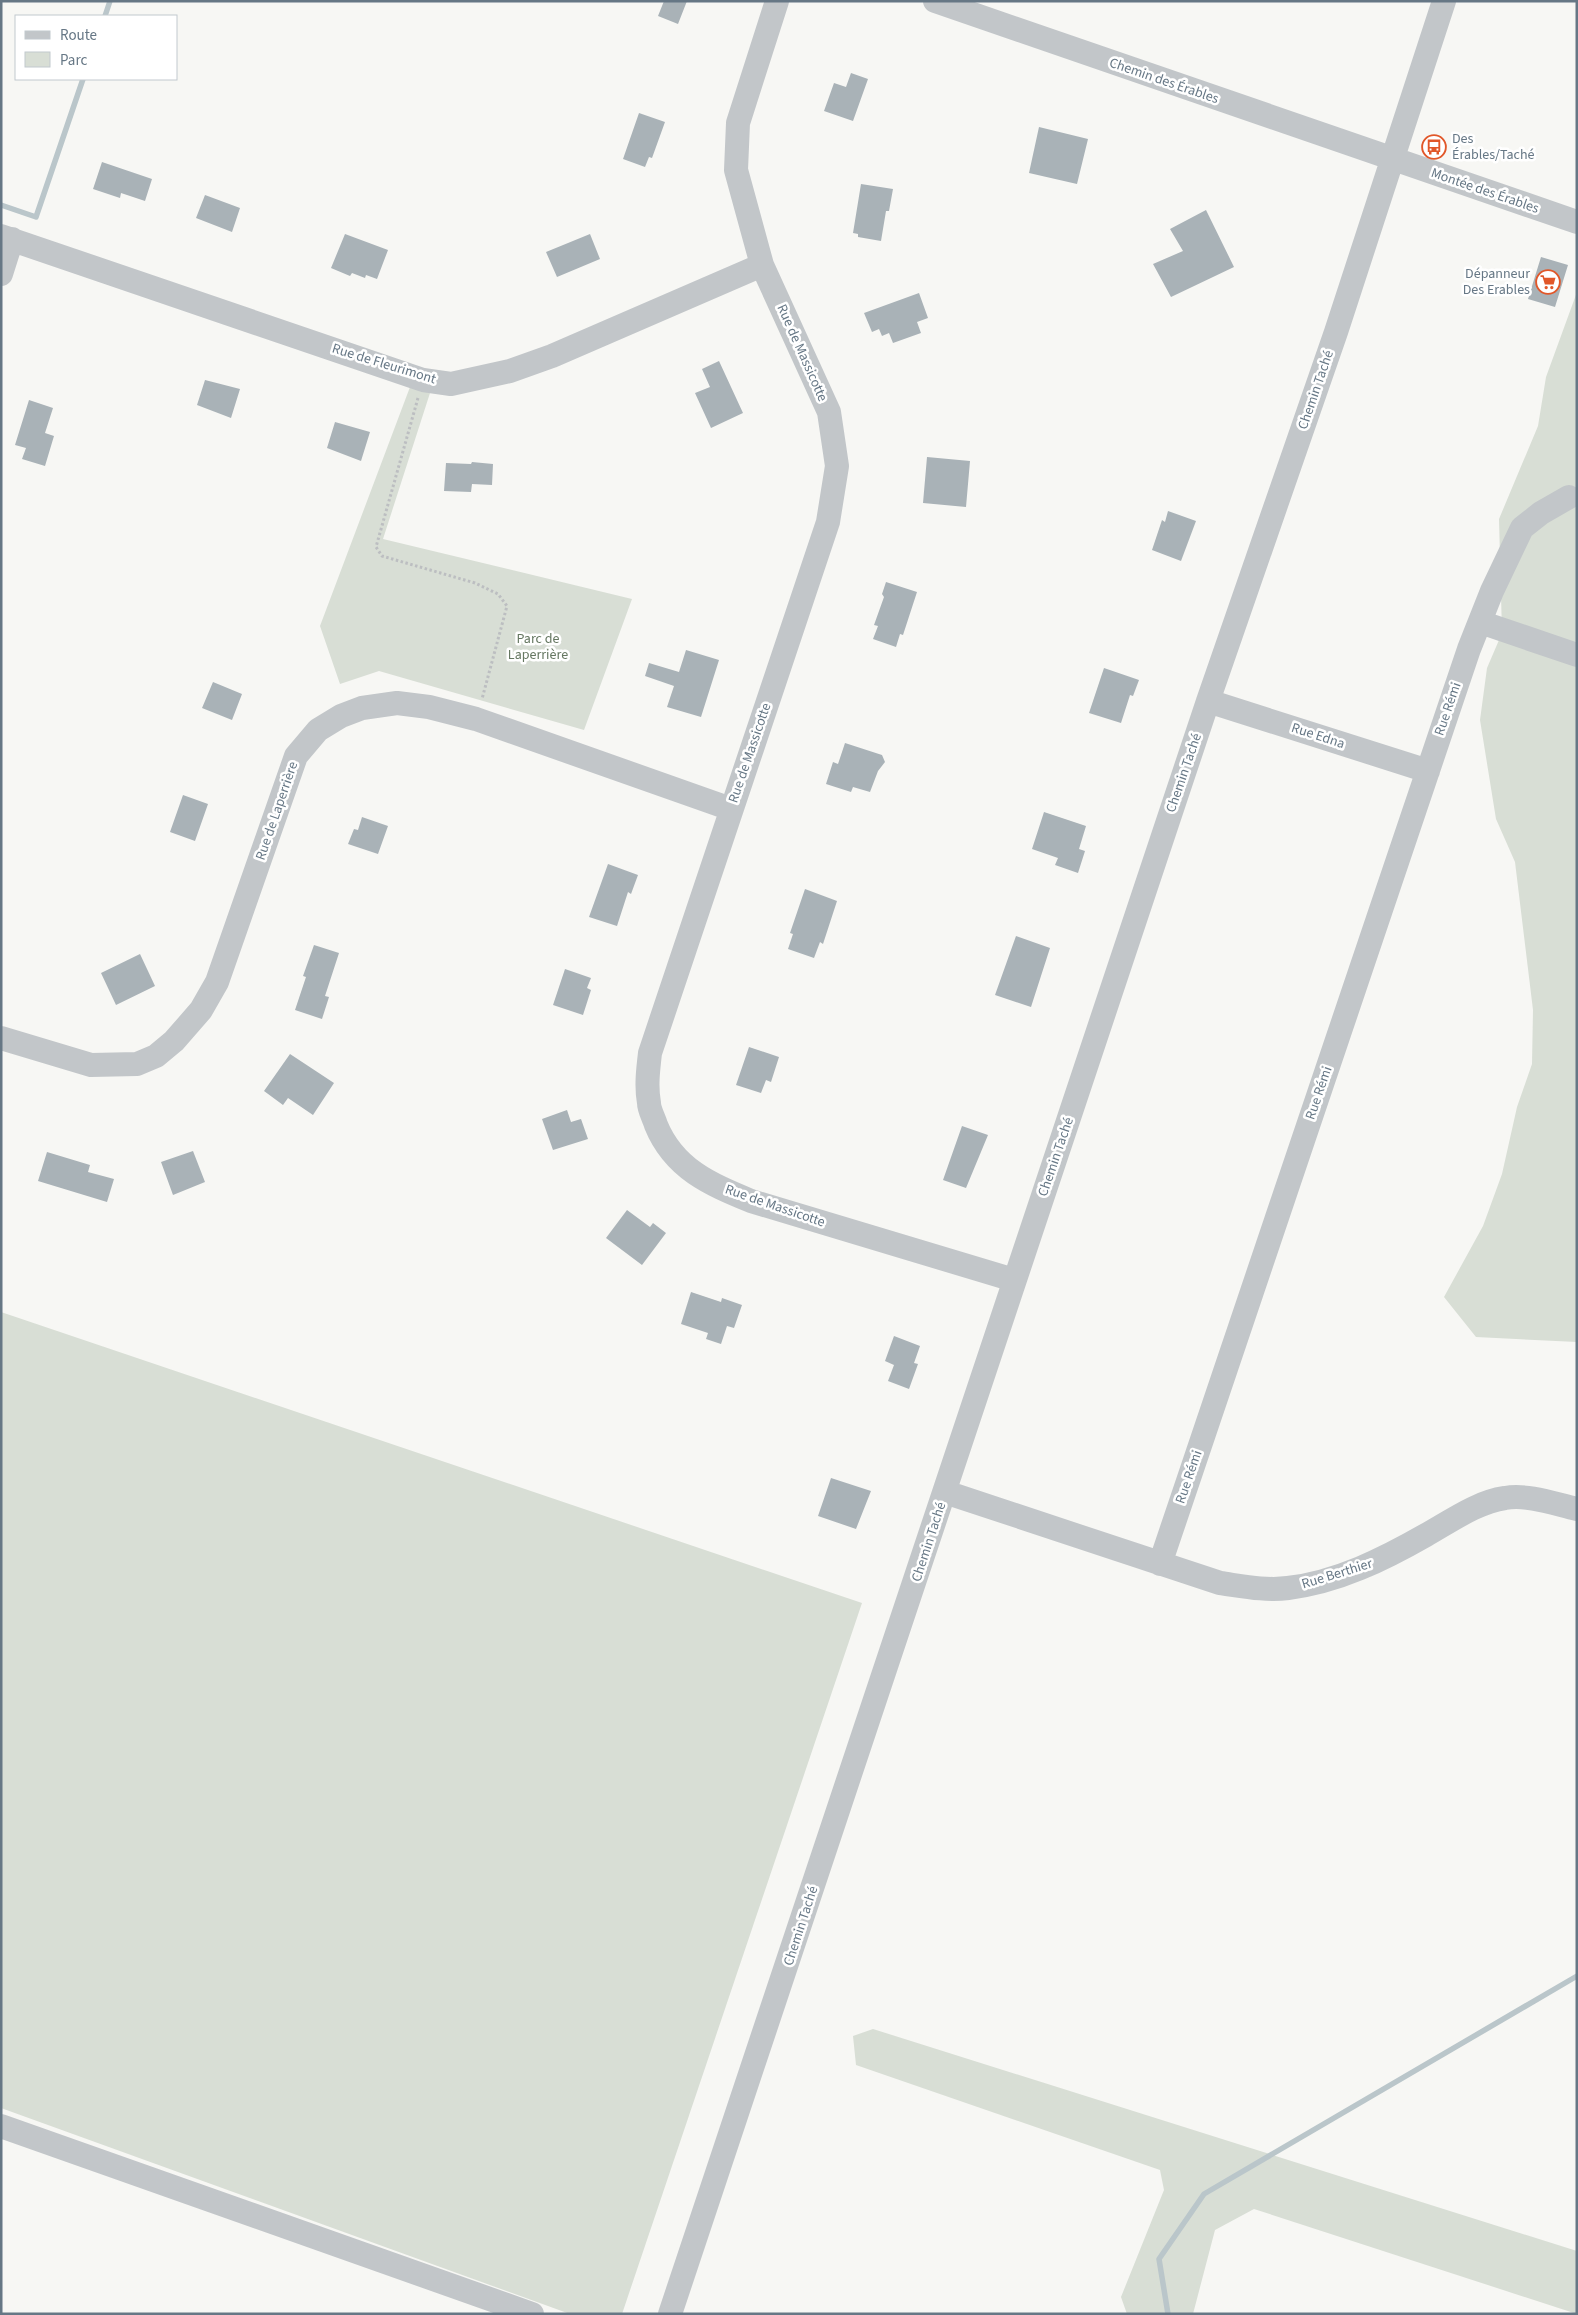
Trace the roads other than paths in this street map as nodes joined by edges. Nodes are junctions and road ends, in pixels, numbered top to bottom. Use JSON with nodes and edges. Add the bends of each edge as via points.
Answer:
{"nodes":[{"id":1,"x":777,"y":1,"type":"edge"},
{"id":2,"x":935,"y":1,"type":"edge"},
{"id":3,"x":1444,"y":1,"type":"edge"},
{"id":4,"x":1393,"y":160,"type":"junction"},
{"id":5,"x":1577,"y":222,"type":"edge"},
{"id":6,"x":7,"y":238,"type":"edge"},
{"id":7,"x":762,"y":265,"type":"junction"},
{"id":8,"x":1,"y":274,"type":"edge"},
{"id":9,"x":1569,"y":497,"type":"dead end"},
{"id":10,"x":1480,"y":622,"type":"junction"},
{"id":11,"x":1577,"y":655,"type":"edge"},
{"id":12,"x":1208,"y":701,"type":"junction"},
{"id":13,"x":1428,"y":771,"type":"junction"},
{"id":14,"x":732,"y":809,"type":"junction"},
{"id":15,"x":1,"y":1038,"type":"edge"},
{"id":16,"x":1014,"y":1280,"type":"junction"},
{"id":17,"x":946,"y":1492,"type":"junction"},
{"id":18,"x":1577,"y":1508,"type":"edge"},
{"id":19,"x":1160,"y":1564,"type":"junction"},
{"id":20,"x":1,"y":2126,"type":"edge"},
{"id":21,"x":532,"y":2314,"type":"edge"},
{"id":22,"x":670,"y":2314,"type":"edge"}],
"edges":[{"from":1,"to":7,"type":"street","name":"Rue de Massicotte","via":[[738,123],[736,170]]},
{"from":2,"to":4,"type":"street","name":"Chemin des Érables"},
{"from":3,"to":4,"type":"street","name":"Chemin Taché"},
{"from":4,"to":5,"type":"street","name":"Montée des Érables"},
{"from":4,"to":12,"type":"street","name":"Chemin Taché"},
{"from":6,"to":7,"type":"street","name":"Rue de Fleurimont","via":[[423,380],[451,384],[519,368],[561,352]]},
{"from":6,"to":8,"type":"street"},
{"from":7,"to":14,"type":"street","name":"Rue de Massicotte","via":[[829,412],[838,466],[828,522]]},
{"from":9,"to":10,"type":"street","name":"Rue Rémi","via":[[1541,512],[1522,528]]},
{"from":10,"to":11,"type":"street"},
{"from":10,"to":13,"type":"street","name":"Rue Rémi"},
{"from":12,"to":13,"type":"street","name":"Rue Edna"},
{"from":12,"to":16,"type":"street","name":"Chemin Taché"},
{"from":13,"to":19,"type":"street","name":"Rue Rémi"},
{"from":14,"to":15,"type":"street","name":"Rue de Laperrière","via":[[476,719],[397,703],[362,708],[318,730],[296,756],[217,982],[201,1010],[174,1041],[156,1056],[137,1064],[91,1065]]},
{"from":14,"to":16,"type":"street","name":"Rue de Massicotte","via":[[650,1053],[648,1105],[662,1140],[683,1166],[716,1186],[752,1201]]},
{"from":16,"to":17,"type":"street","name":"Chemin Taché"},
{"from":17,"to":19,"type":"street","name":"Rue Berthier"},
{"from":17,"to":22,"type":"street","name":"Chemin Taché"},
{"from":18,"to":19,"type":"street","name":"Rue Berthier","via":[[1507,1497],[1482,1503],[1384,1559],[1322,1581],[1288,1588],[1262,1589],[1220,1583]]},
{"from":20,"to":21,"type":"street"}]}
